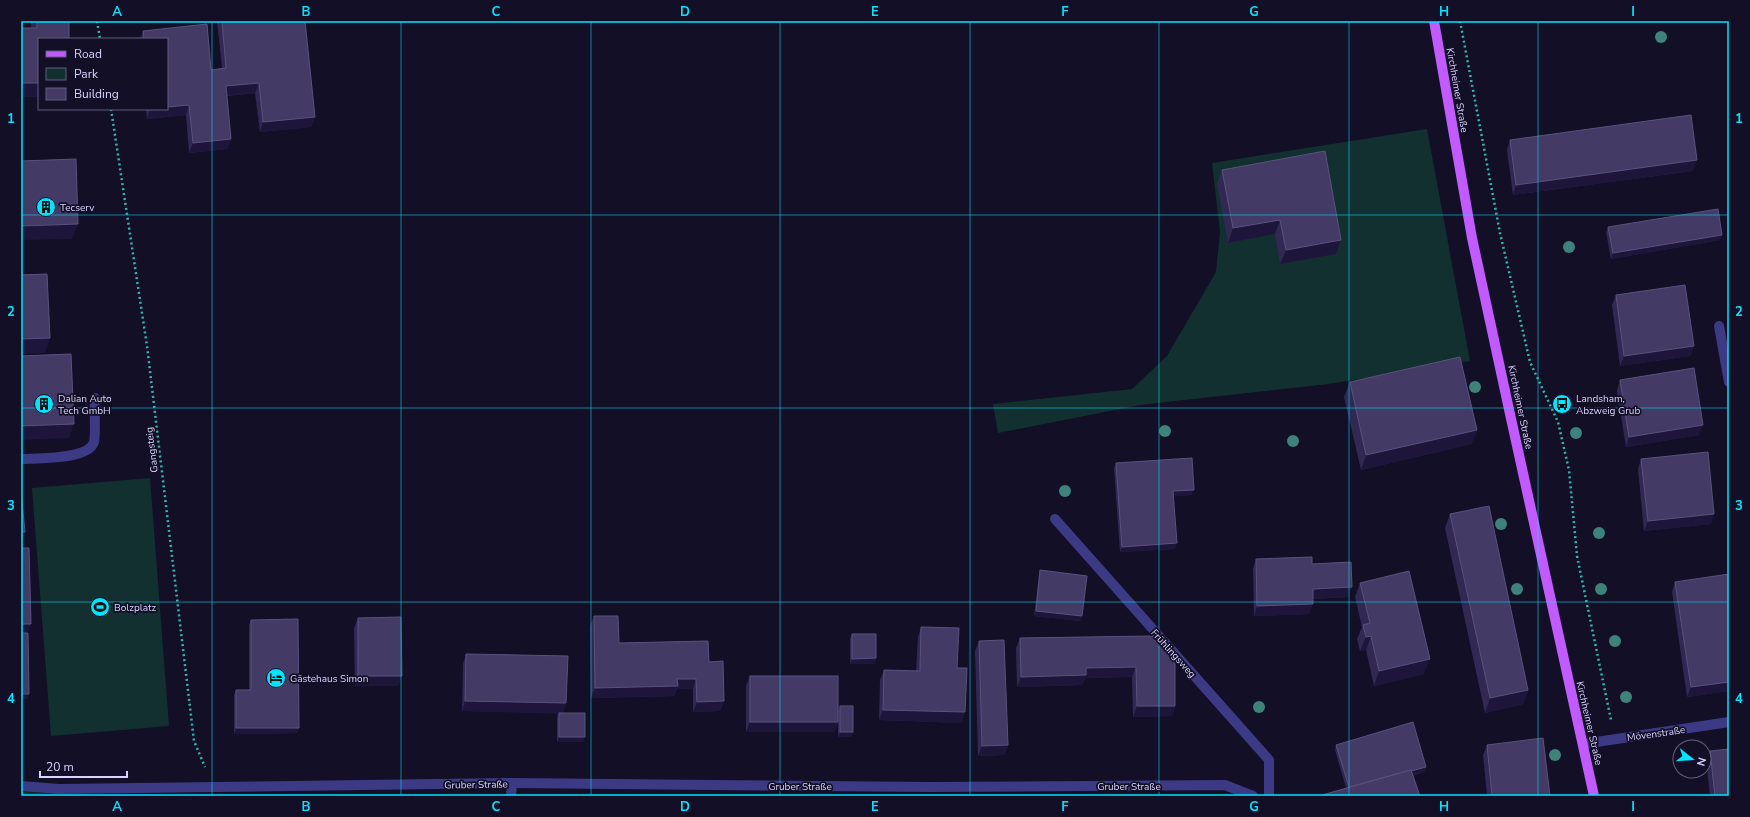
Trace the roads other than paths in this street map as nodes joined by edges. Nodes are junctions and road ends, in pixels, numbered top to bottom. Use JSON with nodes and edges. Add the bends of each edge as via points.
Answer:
{"nodes":[{"id":1,"x":1434,"y":21,"type":"edge"},
{"id":2,"x":1718,"y":326,"type":"dead end"},
{"id":3,"x":1729,"y":382,"type":"edge"},
{"id":4,"x":94,"y":398,"type":"dead end"},
{"id":5,"x":21,"y":460,"type":"edge"},
{"id":6,"x":1055,"y":519,"type":"dead end"},
{"id":7,"x":1729,"y":722,"type":"edge"},
{"id":8,"x":1583,"y":744,"type":"junction"},
{"id":9,"x":512,"y":783,"type":"junction"},
{"id":10,"x":21,"y":786,"type":"edge"},
{"id":11,"x":213,"y":791,"type":"edge"},
{"id":12,"x":931,"y":791,"type":"edge"},
{"id":13,"x":511,"y":796,"type":"edge"},
{"id":14,"x":1253,"y":796,"type":"edge"},
{"id":15,"x":1269,"y":796,"type":"edge"},
{"id":16,"x":1594,"y":796,"type":"edge"}],
"edges":[{"from":1,"to":8,"type":"main road","name":"Kirchheimer Straße","via":[[1472,238]]},
{"from":2,"to":3,"type":"street"},
{"from":4,"to":5,"type":"street","via":[[94,443],[89,449],[77,456]]},
{"from":6,"to":15,"type":"street","name":"Frühlingsweg","via":[[1269,760]]},
{"from":7,"to":8,"type":"street","name":"Mövenstraße"},
{"from":8,"to":16,"type":"main road","name":"Kirchheimer Straße"},
{"from":9,"to":11,"type":"street","name":"Gruber Straße"},
{"from":9,"to":12,"type":"street","name":"Gruber Straße"},
{"from":9,"to":13,"type":"street"},
{"from":10,"to":11,"type":"street","name":"Gruber Straße","via":[[59,789]]},
{"from":12,"to":14,"type":"street","name":"Gruber Straße","via":[[1225,785]]}]}
